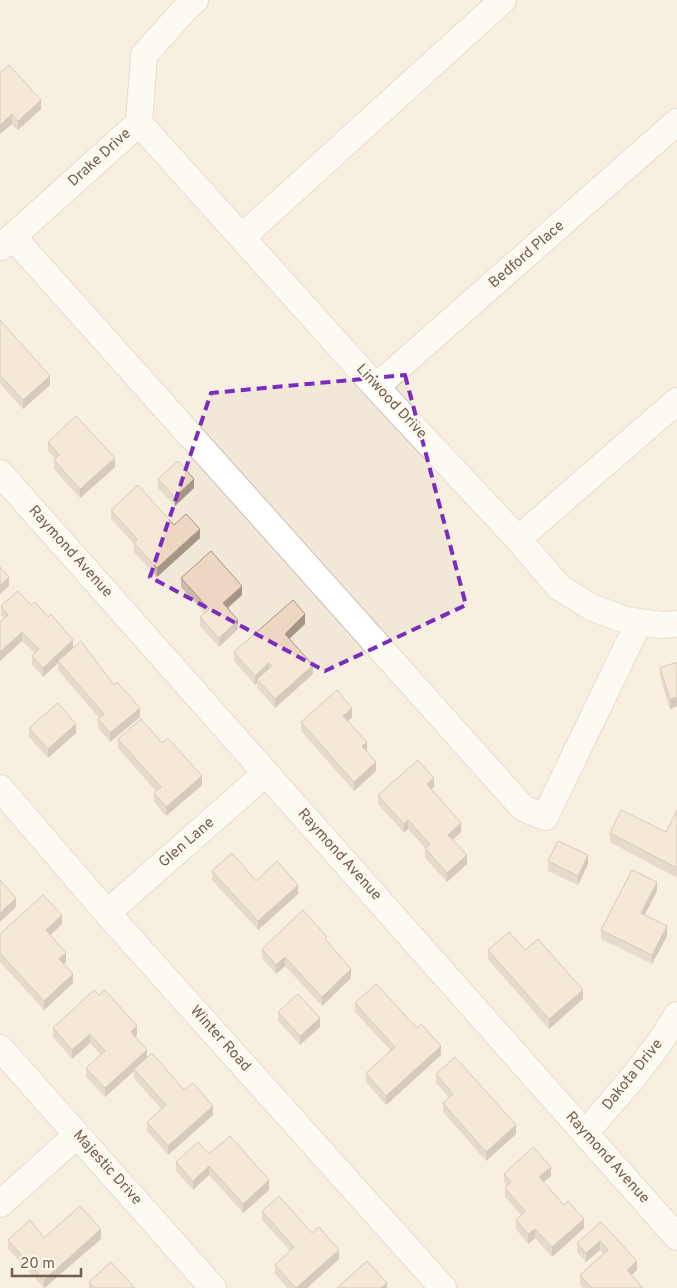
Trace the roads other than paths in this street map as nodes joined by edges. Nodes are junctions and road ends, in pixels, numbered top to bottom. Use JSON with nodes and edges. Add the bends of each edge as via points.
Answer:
{"nodes":[{"id":1,"x":195,"y":0,"type":"edge"},
{"id":2,"x":503,"y":0,"type":"edge"},
{"id":3,"x":677,"y":122,"type":"edge"},
{"id":4,"x":139,"y":123,"type":"junction"},
{"id":5,"x":242,"y":237,"type":"junction"},
{"id":6,"x":6,"y":242,"type":"edge"},
{"id":7,"x":376,"y":387,"type":"junction"},
{"id":8,"x":677,"y":401,"type":"edge"},
{"id":9,"x":0,"y":473,"type":"edge"},
{"id":10,"x":518,"y":540,"type":"junction"},
{"id":11,"x":639,"y":622,"type":"junction"},
{"id":12,"x":677,"y":624,"type":"edge"},
{"id":13,"x":266,"y":773,"type":"junction"},
{"id":14,"x":0,"y":788,"type":"edge"},
{"id":15,"x":107,"y":913,"type":"junction"},
{"id":16,"x":677,"y":1015,"type":"edge"},
{"id":17,"x":0,"y":1048,"type":"edge"},
{"id":18,"x":585,"y":1133,"type":"junction"},
{"id":19,"x":77,"y":1135,"type":"junction"},
{"id":20,"x":0,"y":1204,"type":"edge"},
{"id":21,"x":677,"y":1237,"type":"edge"},
{"id":22,"x":213,"y":1288,"type":"edge"},
{"id":23,"x":443,"y":1288,"type":"edge"}],
"edges":[{"from":1,"to":4,"type":"street","name":"Drake Drive","via":[[144,55]]},
{"from":2,"to":5,"type":"street"},
{"from":3,"to":7,"type":"street","name":"Bedford Place"},
{"from":4,"to":5,"type":"street","name":"Linwood Drive"},
{"from":4,"to":6,"type":"street","name":"Drake Drive"},
{"from":5,"to":7,"type":"street","name":"Linwood Drive"},
{"from":6,"to":11,"type":"street","via":[[523,808],[545,817]]},
{"from":7,"to":10,"type":"street","name":"Linwood Drive"},
{"from":8,"to":10,"type":"street"},
{"from":9,"to":13,"type":"street","name":"Raymond Avenue"},
{"from":10,"to":11,"type":"street","name":"Linwood Drive","via":[[559,587],[591,607]]},
{"from":11,"to":12,"type":"street","name":"Linwood Drive"},
{"from":13,"to":15,"type":"street","name":"Glen Lane"},
{"from":13,"to":18,"type":"street","name":"Raymond Avenue"},
{"from":14,"to":15,"type":"street","name":"Winter Road"},
{"from":15,"to":23,"type":"street","name":"Winter Road"},
{"from":16,"to":18,"type":"street","name":"Dakota Drive","via":[[626,1086]]},
{"from":17,"to":19,"type":"street","name":"Majestic Drive"},
{"from":18,"to":21,"type":"street","name":"Raymond Avenue"},
{"from":19,"to":20,"type":"street"},
{"from":19,"to":22,"type":"street","name":"Majestic Drive"}]}
